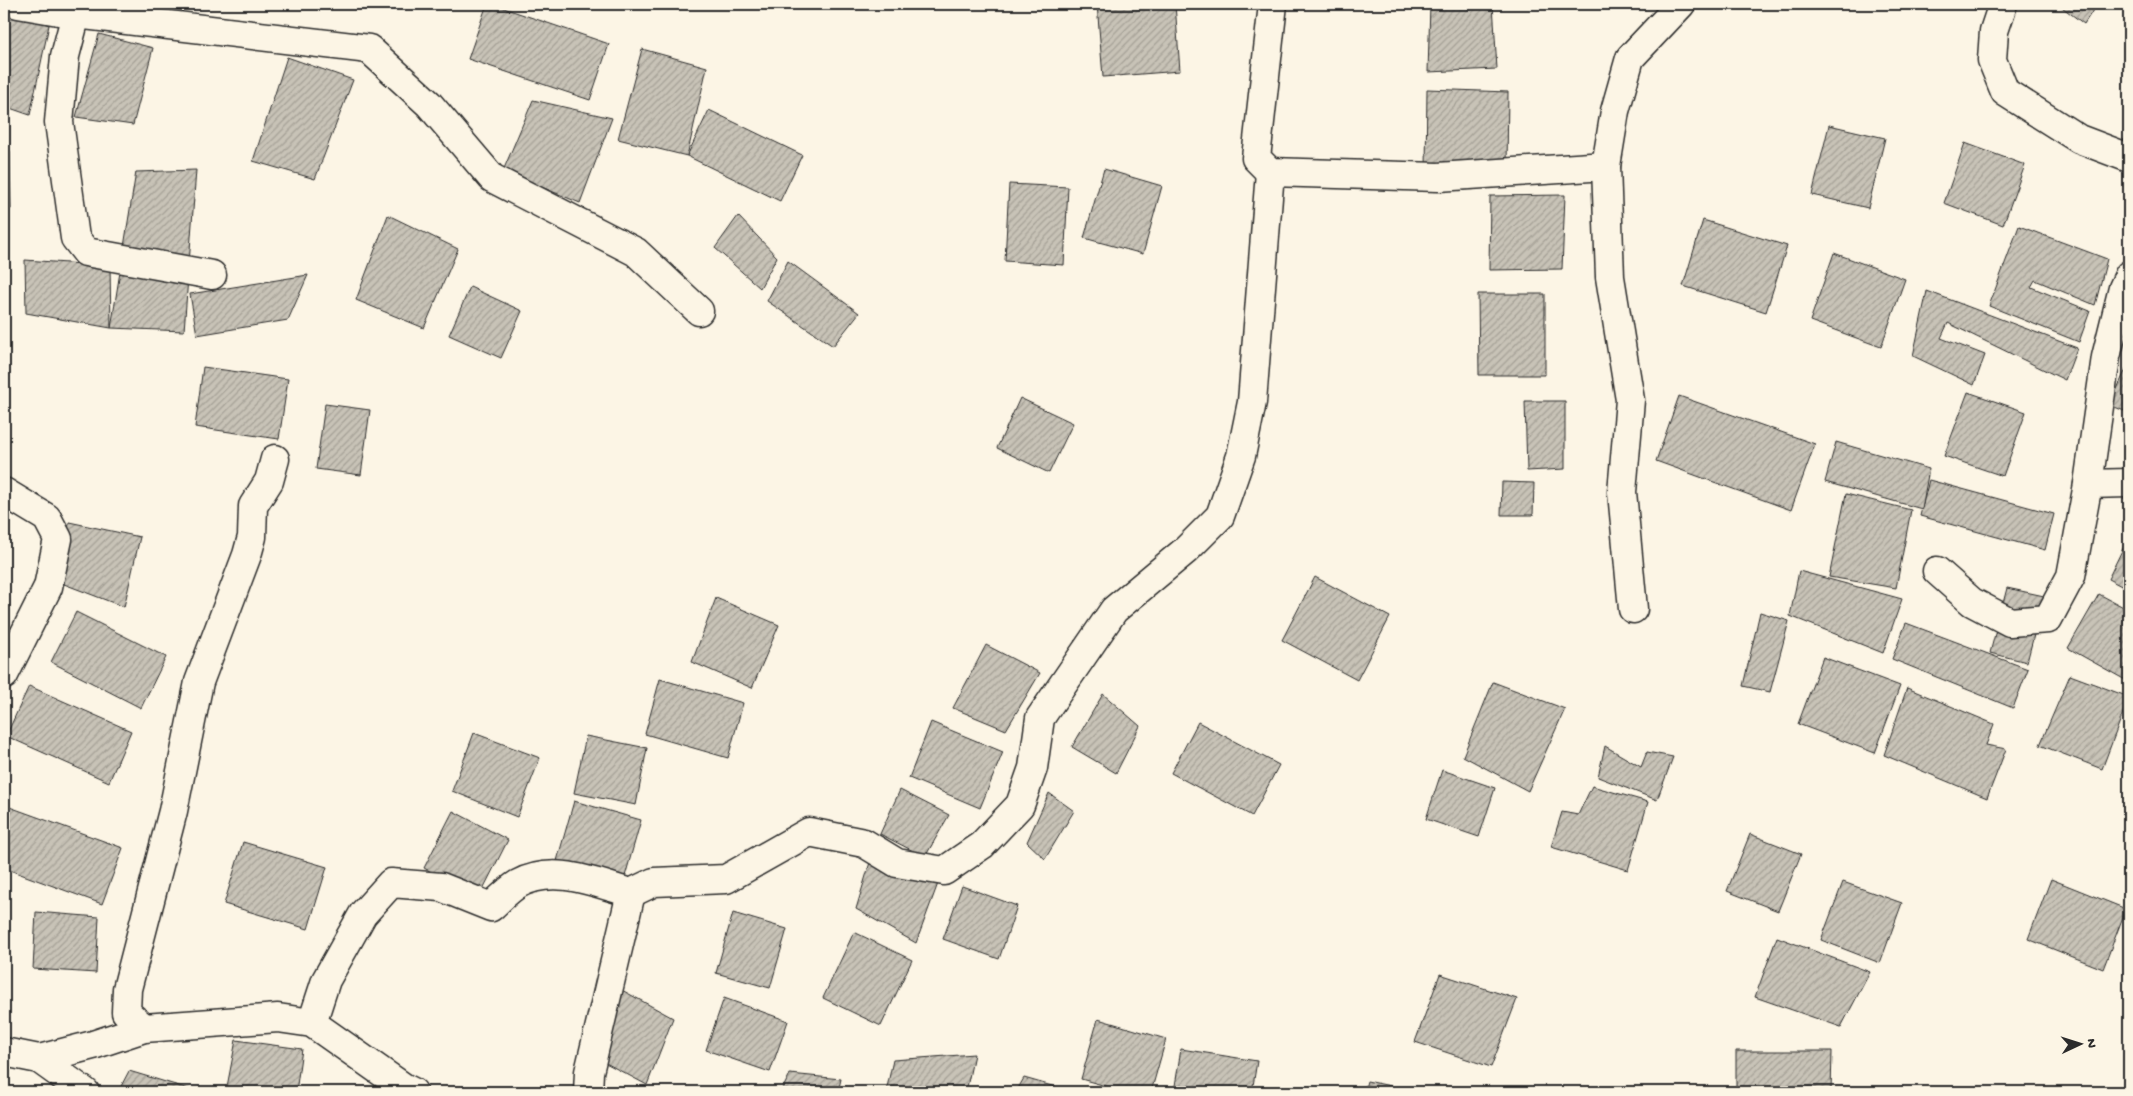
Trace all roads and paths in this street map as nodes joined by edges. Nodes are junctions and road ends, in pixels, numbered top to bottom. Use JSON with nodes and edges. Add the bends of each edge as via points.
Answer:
{"nodes":[{"id":1,"x":18,"y":4,"type":"edge"},
{"id":2,"x":1272,"y":4,"type":"edge"},
{"id":3,"x":1680,"y":4,"type":"edge"},
{"id":4,"x":2003,"y":4,"type":"edge"},
{"id":5,"x":76,"y":14,"type":"junction"},
{"id":6,"x":2129,"y":158,"type":"edge"},
{"id":7,"x":1606,"y":166,"type":"junction"},
{"id":8,"x":1270,"y":172,"type":"junction"},
{"id":9,"x":212,"y":275,"type":"dead end"},
{"id":10,"x":2129,"y":275,"type":"edge"},
{"id":11,"x":699,"y":311,"type":"dead end"},
{"id":12,"x":275,"y":459,"type":"dead end"},
{"id":13,"x":2129,"y":483,"type":"edge"},
{"id":14,"x":2088,"y":484,"type":"junction"},
{"id":15,"x":4,"y":492,"type":"edge"},
{"id":16,"x":1937,"y":572,"type":"dead end"},
{"id":17,"x":1633,"y":609,"type":"dead end"},
{"id":18,"x":6,"y":666,"type":"edge"},
{"id":19,"x":631,"y":893,"type":"junction"},
{"id":20,"x":312,"y":1023,"type":"junction"},
{"id":21,"x":144,"y":1028,"type":"junction"},
{"id":22,"x":4,"y":1052,"type":"edge"},
{"id":23,"x":39,"y":1059,"type":"junction"},
{"id":24,"x":85,"y":1092,"type":"edge"},
{"id":25,"x":413,"y":1092,"type":"edge"},
{"id":26,"x":588,"y":1092,"type":"edge"}],
"edges":[{"from":1,"to":5,"type":"street"},
{"from":2,"to":8,"type":"street","via":[[1256,158]]},
{"from":3,"to":7,"type":"street","via":[[1630,58],[1615,112]]},
{"from":4,"to":6,"type":"street","via":[[1994,31],[1992,60],[2005,92],[2079,138]]},
{"from":5,"to":9,"type":"street","via":[[65,56],[59,122],[75,238],[86,252]]},
{"from":5,"to":11,"type":"street","via":[[369,49],[429,104],[492,178],[636,252]]},
{"from":7,"to":8,"type":"street","via":[[1438,177]]},
{"from":7,"to":17,"type":"street","via":[[1610,277],[1630,400],[1622,492]]},
{"from":8,"to":19,"type":"street","via":[[1252,402],[1241,456],[1220,516],[1186,550],[1114,610],[1040,718],[1033,768],[1020,805],[982,845],[944,871],[897,863],[864,844],[809,832],[726,879],[654,882]]},
{"from":10,"to":14,"type":"street","via":[[2106,357]]},
{"from":12,"to":21,"type":"street","via":[[269,481],[253,506],[252,537],[199,682],[173,811],[127,988],[126,1012]]},
{"from":13,"to":14,"type":"street"},
{"from":14,"to":16,"type":"street","via":[[2072,576],[2048,619],[2010,622],[1972,602]]},
{"from":15,"to":18,"type":"street","via":[[47,518],[58,539],[48,587]]},
{"from":19,"to":20,"type":"street","via":[[567,875],[540,875],[516,884],[491,907],[441,887],[391,883],[363,914],[326,980]]},
{"from":19,"to":26,"type":"street","via":[[589,1072]]},
{"from":20,"to":21,"type":"street","via":[[269,1018]]},
{"from":20,"to":25,"type":"street"},
{"from":21,"to":23,"type":"street"},
{"from":22,"to":23,"type":"street"},
{"from":23,"to":24,"type":"street"}]}
